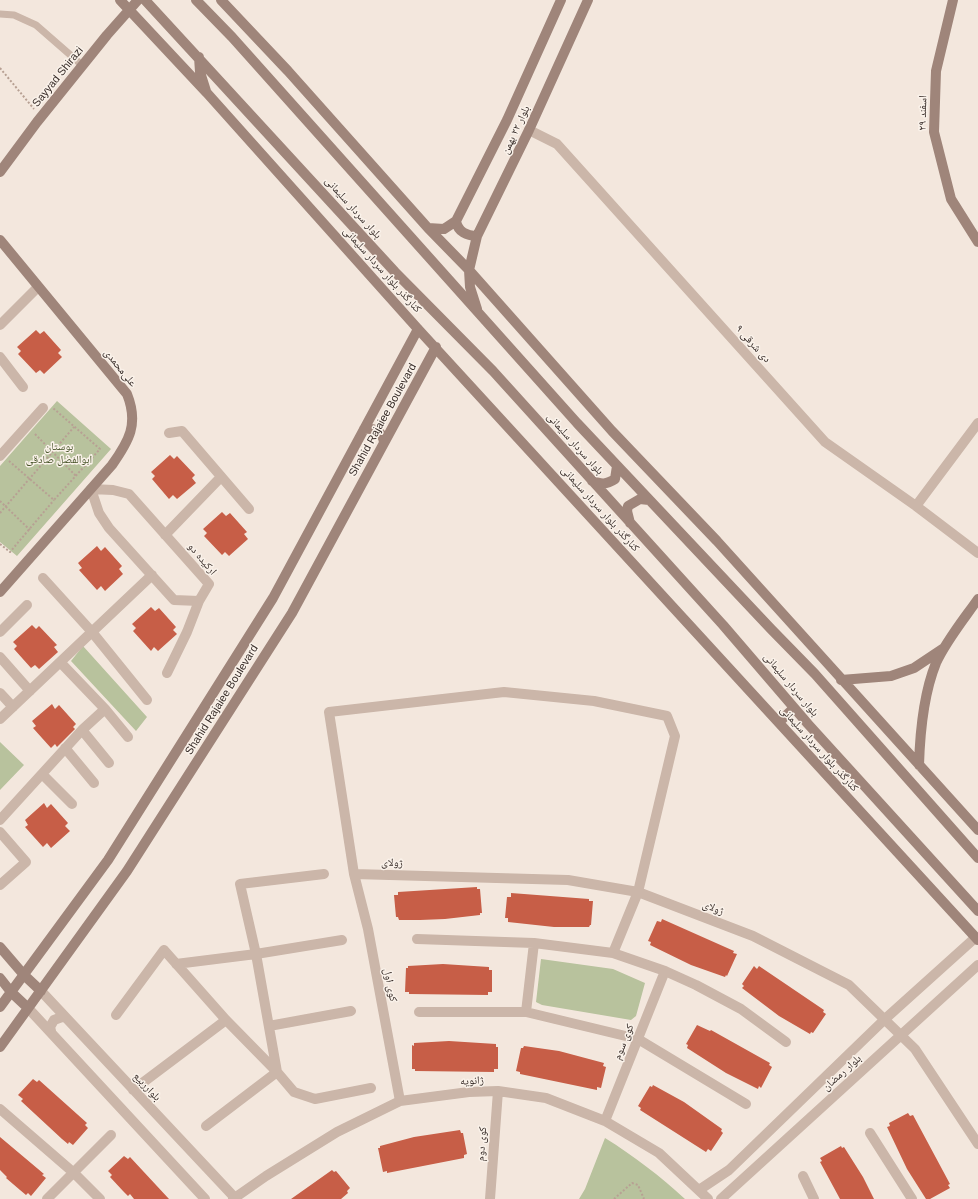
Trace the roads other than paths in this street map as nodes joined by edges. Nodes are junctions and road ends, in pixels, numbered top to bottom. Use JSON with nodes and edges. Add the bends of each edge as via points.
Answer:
{"nodes":[{"id":1,"x":120,"y":0,"type":"edge"},
{"id":2,"x":138,"y":0,"type":"edge"},
{"id":3,"x":145,"y":0,"type":"edge"},
{"id":4,"x":196,"y":0,"type":"edge"},
{"id":5,"x":221,"y":0,"type":"edge"},
{"id":6,"x":561,"y":0,"type":"edge"},
{"id":7,"x":588,"y":0,"type":"edge"},
{"id":8,"x":953,"y":0,"type":"edge"},
{"id":9,"x":129,"y":10,"type":"junction"},
{"id":10,"x":0,"y":14,"type":"edge"},
{"id":11,"x":199,"y":57,"type":"junction"},
{"id":12,"x":82,"y":66,"type":"junction"},
{"id":13,"x":206,"y":93,"type":"junction"},
{"id":14,"x":529,"y":130,"type":"junction"},
{"id":15,"x":0,"y":172,"type":"edge"},
{"id":16,"x":456,"y":221,"type":"junction"},
{"id":17,"x":428,"y":228,"type":"junction"},
{"id":18,"x":477,"y":236,"type":"junction"},
{"id":19,"x":0,"y":240,"type":"edge"},
{"id":20,"x":978,"y":242,"type":"edge"},
{"id":21,"x":469,"y":270,"type":"junction"},
{"id":22,"x":38,"y":287,"type":"junction"},
{"id":23,"x":479,"y":313,"type":"junction"},
{"id":24,"x":0,"y":325,"type":"edge"},
{"id":25,"x":418,"y":328,"type":"junction"},
{"id":26,"x":436,"y":347,"type":"junction"},
{"id":27,"x":0,"y":356,"type":"edge"},
{"id":28,"x":23,"y":386,"type":"dead end"},
{"id":29,"x":47,"y":407,"type":"road end"},
{"id":30,"x":978,"y":423,"type":"edge"},
{"id":31,"x":364,"y":429,"type":"junction"},
{"id":32,"x":169,"y":433,"type":"dead end"},
{"id":33,"x":384,"y":443,"type":"junction"},
{"id":34,"x":3,"y":457,"type":"edge"},
{"id":35,"x":617,"y":466,"type":"junction"},
{"id":36,"x":221,"y":477,"type":"junction"},
{"id":37,"x":592,"y":481,"type":"junction"},
{"id":38,"x":91,"y":489,"type":"junction"},
{"id":39,"x":649,"y":500,"type":"junction"},
{"id":40,"x":916,"y":506,"type":"junction"},
{"id":41,"x":249,"y":509,"type":"dead end"},
{"id":42,"x":630,"y":523,"type":"junction"},
{"id":43,"x":165,"y":535,"type":"junction"},
{"id":44,"x":978,"y":553,"type":"edge"},
{"id":45,"x":152,"y":576,"type":"junction"},
{"id":46,"x":42,"y":578,"type":"dead end"},
{"id":47,"x":0,"y":592,"type":"edge"},
{"id":48,"x":978,"y":599,"type":"edge"},
{"id":49,"x":199,"y":601,"type":"junction"},
{"id":50,"x":27,"y":605,"type":"dead end"},
{"id":51,"x":0,"y":632,"type":"edge"},
{"id":52,"x":92,"y":632,"type":"junction"},
{"id":53,"x":945,"y":647,"type":"junction"},
{"id":54,"x":0,"y":657,"type":"edge"},
{"id":55,"x":60,"y":662,"type":"junction"},
{"id":56,"x":167,"y":673,"type":"dead end"},
{"id":57,"x":840,"y":680,"type":"junction"},
{"id":58,"x":30,"y":690,"type":"junction"},
{"id":59,"x":0,"y":693,"type":"edge"},
{"id":60,"x":147,"y":700,"type":"dead end"},
{"id":61,"x":13,"y":707,"type":"junction"},
{"id":62,"x":794,"y":708,"type":"junction"},
{"id":63,"x":105,"y":709,"type":"junction"},
{"id":64,"x":0,"y":720,"type":"edge"},
{"id":65,"x":779,"y":722,"type":"junction"},
{"id":66,"x":82,"y":730,"type":"junction"},
{"id":67,"x":128,"y":737,"type":"dead end"},
{"id":68,"x":65,"y":748,"type":"junction"},
{"id":69,"x":109,"y":763,"type":"dead end"},
{"id":70,"x":919,"y":766,"type":"junction"},
{"id":71,"x":42,"y":774,"type":"junction"},
{"id":72,"x":94,"y":783,"type":"dead end"},
{"id":73,"x":72,"y":804,"type":"dead end"},
{"id":74,"x":0,"y":820,"type":"edge"},
{"id":75,"x":978,"y":830,"type":"edge"},
{"id":76,"x":0,"y":832,"type":"edge"},
{"id":77,"x":978,"y":858,"type":"edge"},
{"id":78,"x":324,"y":874,"type":"dead end"},
{"id":79,"x":354,"y":874,"type":"junction"},
{"id":80,"x":0,"y":885,"type":"edge"},
{"id":81,"x":638,"y":892,"type":"junction"},
{"id":82,"x":978,"y":911,"type":"edge"},
{"id":83,"x":417,"y":939,"type":"dead end"},
{"id":84,"x":977,"y":939,"type":"edge"},
{"id":85,"x":342,"y":940,"type":"dead end"},
{"id":86,"x":534,"y":943,"type":"junction"},
{"id":87,"x":0,"y":949,"type":"edge"},
{"id":88,"x":613,"y":953,"type":"junction"},
{"id":89,"x":256,"y":954,"type":"junction"},
{"id":90,"x":176,"y":964,"type":"junction"},
{"id":91,"x":978,"y":965,"type":"edge"},
{"id":92,"x":665,"y":971,"type":"junction"},
{"id":93,"x":24,"y":975,"type":"junction"},
{"id":94,"x":0,"y":978,"type":"edge"},
{"id":95,"x":41,"y":991,"type":"junction"},
{"id":96,"x":11,"y":992,"type":"junction"},
{"id":97,"x":0,"y":1008,"type":"edge"},
{"id":98,"x":28,"y":1008,"type":"junction"},
{"id":99,"x":351,"y":1011,"type":"dead end"},
{"id":100,"x":420,"y":1012,"type":"dead end"},
{"id":101,"x":526,"y":1012,"type":"junction"},
{"id":102,"x":116,"y":1015,"type":"dead end"},
{"id":103,"x":66,"y":1018,"type":"junction"},
{"id":104,"x":226,"y":1020,"type":"junction"},
{"id":105,"x":885,"y":1020,"type":"junction"},
{"id":106,"x":269,"y":1026,"type":"junction"},
{"id":107,"x":51,"y":1031,"type":"junction"},
{"id":108,"x":901,"y":1035,"type":"junction"},
{"id":109,"x":638,"y":1039,"type":"junction"},
{"id":110,"x":786,"y":1042,"type":"dead end"},
{"id":111,"x":0,"y":1047,"type":"edge"},
{"id":112,"x":277,"y":1072,"type":"junction"},
{"id":113,"x":371,"y":1088,"type":"dead end"},
{"id":114,"x":133,"y":1090,"type":"junction"},
{"id":115,"x":498,"y":1091,"type":"junction"},
{"id":116,"x":400,"y":1100,"type":"junction"},
{"id":117,"x":746,"y":1104,"type":"dead end"},
{"id":118,"x":0,"y":1108,"type":"edge"},
{"id":119,"x":605,"y":1121,"type":"junction"},
{"id":120,"x":206,"y":1126,"type":"dead end"},
{"id":121,"x":870,"y":1133,"type":"dead end"},
{"id":122,"x":111,"y":1135,"type":"dead end"},
{"id":123,"x":978,"y":1144,"type":"edge"},
{"id":124,"x":74,"y":1173,"type":"junction"},
{"id":125,"x":803,"y":1176,"type":"dead end"},
{"id":126,"x":704,"y":1196,"type":"edge"},
{"id":127,"x":48,"y":1199,"type":"edge"},
{"id":128,"x":100,"y":1199,"type":"edge"},
{"id":129,"x":205,"y":1199,"type":"edge"},
{"id":130,"x":235,"y":1199,"type":"edge"},
{"id":131,"x":490,"y":1199,"type":"edge"},
{"id":132,"x":721,"y":1199,"type":"edge"},
{"id":133,"x":814,"y":1199,"type":"edge"},
{"id":134,"x":912,"y":1199,"type":"edge"}],
"edges":[{"from":1,"to":9,"type":"main road","name":"کنارگذر بلوار سردار سلیمانی"},
{"from":2,"to":9,"type":"main road","name":"Sayyad Shirazi"},
{"from":3,"to":11,"type":"main road","name":"بلوار سردار سلیمانی"},
{"from":4,"to":23,"type":"main road","name":"بلوار سردار سلیمانی"},
{"from":5,"to":17,"type":"main road","via":[[288,70]]},
{"from":6,"to":16,"type":"main road","name":"بلوار ۲۲ بهمن"},
{"from":7,"to":14,"type":"main road","name":"بلوار ۲۲ بهمن"},
{"from":8,"to":20,"type":"main road","name":"۲۹ اسفند","via":[[936,71],[934,132],[951,199]]},
{"from":9,"to":12,"type":"main road","name":"Sayyad Shirazi"},
{"from":9,"to":13,"type":"main road","name":"کنارگذر بلوار سردار سلیمانی"},
{"from":10,"to":12,"type":"lane","via":[[14,16],[36,25]]},
{"from":11,"to":13,"type":"main road"},
{"from":11,"to":37,"type":"main road","name":"بلوار سردار سلیمانی","via":[[395,272],[493,371]]},
{"from":12,"to":15,"type":"main road","name":"Sayyad Shirazi"},
{"from":13,"to":25,"type":"main road","name":"کنارگذر بلوار سردار سلیمانی"},
{"from":14,"to":18,"type":"main road","name":"بلوار ۲۲ بهمن"},
{"from":14,"to":40,"type":"street","name":"۹ دی شرقی","via":[[557,144],[825,442]]},
{"from":16,"to":17,"type":"main road","via":[[444,228]]},
{"from":16,"to":18,"type":"main road","via":[[457,227],[466,235]]},
{"from":17,"to":21,"type":"main road"},
{"from":18,"to":21,"type":"main road","name":"بلوار ۲۲ بهمن"},
{"from":19,"to":22,"type":"main road","name":"علی‌محمدی"},
{"from":21,"to":23,"type":"main road","name":"بلوار ۲۲ بهمن","via":[[470,287]]},
{"from":21,"to":57,"type":"main road","via":[[607,426],[717,541]]},
{"from":22,"to":24,"type":"street"},
{"from":22,"to":38,"type":"main road","name":"علی‌محمدی","via":[[127,394],[132,407],[133,420],[124,448]]},
{"from":23,"to":35,"type":"main road","name":"بلوار سردار سلیمانی"},
{"from":25,"to":26,"type":"main road","name":"کنارگذر بلوار سردار سلیمانی"},
{"from":25,"to":31,"type":"main road","name":"Shahid Rajaiee Boulevard"},
{"from":26,"to":33,"type":"main road","name":"Shahid Rajaiee Boulevard"},
{"from":26,"to":65,"type":"main road","name":"کنارگذر بلوار سردار سلیمانی"},
{"from":27,"to":28,"type":"street"},
{"from":29,"to":34,"type":"street"},
{"from":30,"to":40,"type":"street"},
{"from":31,"to":33,"type":"main road","via":[[374,429],[381,433]]},
{"from":31,"to":93,"type":"main road","name":"Shahid Rajaiee Boulevard","via":[[273,598],[108,860]]},
{"from":32,"to":36,"type":"street","via":[[182,431]]},
{"from":33,"to":95,"type":"main road","name":"Shahid Rajaiee Boulevard","via":[[292,612],[127,871]]},
{"from":35,"to":37,"type":"main road","via":[[615,479],[611,482],[604,485]]},
{"from":35,"to":39,"type":"main road","name":"بلوار سردار سلیمانی"},
{"from":36,"to":41,"type":"street"},
{"from":36,"to":43,"type":"street"},
{"from":37,"to":42,"type":"main road","name":"بلوار سردار سلیمانی"},
{"from":38,"to":43,"type":"street","name":"ارکیده دو","via":[[129,494]]},
{"from":38,"to":45,"type":"street","via":[[99,512],[109,528]]},
{"from":38,"to":47,"type":"main road","name":"علی‌محمدی"},
{"from":39,"to":42,"type":"main road","via":[[640,499],[628,506]]},
{"from":39,"to":77,"type":"main road","name":"بلوار سردار سلیمانی","via":[[815,674]]},
{"from":40,"to":44,"type":"street","name":"۹ دی شرقی"},
{"from":42,"to":62,"type":"main road","name":"بلوار سردار سلیمانی"},
{"from":43,"to":49,"type":"street","name":"ارکیده دو","via":[[209,584]]},
{"from":45,"to":49,"type":"street","via":[[174,600]]},
{"from":45,"to":52,"type":"street"},
{"from":46,"to":52,"type":"street"},
{"from":48,"to":53,"type":"main road"},
{"from":49,"to":56,"type":"street"},
{"from":50,"to":51,"type":"street"},
{"from":52,"to":55,"type":"street"},
{"from":52,"to":60,"type":"street"},
{"from":53,"to":57,"type":"main road","via":[[914,668],[891,676]]},
{"from":53,"to":70,"type":"main road","via":[[936,663],[928,691],[920,739]]},
{"from":54,"to":58,"type":"street"},
{"from":55,"to":58,"type":"street"},
{"from":55,"to":63,"type":"street"},
{"from":57,"to":70,"type":"main road"},
{"from":58,"to":61,"type":"street"},
{"from":59,"to":61,"type":"street"},
{"from":61,"to":64,"type":"street"},
{"from":62,"to":65,"type":"main road"},
{"from":62,"to":82,"type":"main road","name":"بلوار سردار سلیمانی"},
{"from":63,"to":66,"type":"street"},
{"from":63,"to":67,"type":"street"},
{"from":65,"to":84,"type":"main road","name":"کنارگذر بلوار سردار سلیمانی"},
{"from":66,"to":68,"type":"street"},
{"from":66,"to":69,"type":"street"},
{"from":68,"to":71,"type":"street"},
{"from":68,"to":72,"type":"street"},
{"from":70,"to":75,"type":"main road"},
{"from":71,"to":73,"type":"street"},
{"from":71,"to":74,"type":"street"},
{"from":76,"to":80,"type":"street","via":[[26,862]]},
{"from":78,"to":89,"type":"street","via":[[240,884]]},
{"from":79,"to":81,"type":"street","name":"ژولای","via":[[568,880]]},
{"from":79,"to":81,"type":"street","name":"کوی اول","via":[[330,712],[504,692],[594,701],[666,716],[675,736]]},
{"from":79,"to":116,"type":"street","name":"کوی اول","via":[[368,929]]},
{"from":81,"to":88,"type":"street"},
{"from":81,"to":105,"type":"street","name":"ژولای","via":[[753,936],[849,985]]},
{"from":83,"to":86,"type":"street"},
{"from":84,"to":105,"type":"street","name":"بلوار رمضان"},
{"from":85,"to":89,"type":"street"},
{"from":86,"to":88,"type":"street"},
{"from":86,"to":101,"type":"street"},
{"from":87,"to":93,"type":"main road"},
{"from":88,"to":92,"type":"street"},
{"from":89,"to":90,"type":"street"},
{"from":89,"to":106,"type":"street"},
{"from":90,"to":102,"type":"street","via":[[164,950]]},
{"from":90,"to":104,"type":"street"},
{"from":91,"to":108,"type":"street","name":"بلوار رمضان"},
{"from":92,"to":109,"type":"street","name":"کوی سوم"},
{"from":92,"to":110,"type":"street","via":[[741,1008]]},
{"from":93,"to":95,"type":"main road"},
{"from":93,"to":96,"type":"main road","name":"Shahid Rajaiee Boulevard"},
{"from":94,"to":96,"type":"main road"},
{"from":95,"to":98,"type":"main road","name":"Shahid Rajaiee Boulevard"},
{"from":95,"to":103,"type":"street","name":"بلوارربیع"},
{"from":96,"to":97,"type":"main road","name":"Shahid Rajaiee Boulevard"},
{"from":96,"to":98,"type":"main road"},
{"from":98,"to":107,"type":"street"},
{"from":98,"to":111,"type":"main road","name":"Shahid Rajaiee Boulevard"},
{"from":99,"to":106,"type":"street"},
{"from":100,"to":101,"type":"street"},
{"from":101,"to":109,"type":"street"},
{"from":103,"to":107,"type":"street","via":[[54,1020],[50,1027]]},
{"from":103,"to":114,"type":"street","name":"بلوارربیع"},
{"from":104,"to":112,"type":"street"},
{"from":104,"to":114,"type":"street"},
{"from":105,"to":108,"type":"street","name":"ژولای"},
{"from":105,"to":126,"type":"street","name":"بلوار رمضان"},
{"from":106,"to":112,"type":"street"},
{"from":107,"to":129,"type":"street"},
{"from":108,"to":123,"type":"street","name":"ژولای","via":[[915,1049]]},
{"from":108,"to":132,"type":"street","name":"بلوار رمضان"},
{"from":109,"to":117,"type":"street"},
{"from":109,"to":119,"type":"street","name":"کوی سوم"},
{"from":112,"to":113,"type":"street","via":[[294,1092],[315,1099]]},
{"from":112,"to":120,"type":"street"},
{"from":114,"to":130,"type":"street","name":"بلوارربیع"},
{"from":115,"to":116,"type":"street","name":"ژانویه"},
{"from":115,"to":119,"type":"street","name":"ژانویه","via":[[546,1098]]},
{"from":115,"to":131,"type":"street","name":"کوی دوم"},
{"from":116,"to":130,"type":"street","name":"ژانویه","via":[[337,1132],[266,1176]]},
{"from":118,"to":124,"type":"street"},
{"from":119,"to":126,"type":"street","name":"ژانویه","via":[[659,1153]]},
{"from":121,"to":134,"type":"street"},
{"from":122,"to":124,"type":"street"},
{"from":124,"to":127,"type":"street"},
{"from":124,"to":128,"type":"street"},
{"from":125,"to":133,"type":"street"}]}
